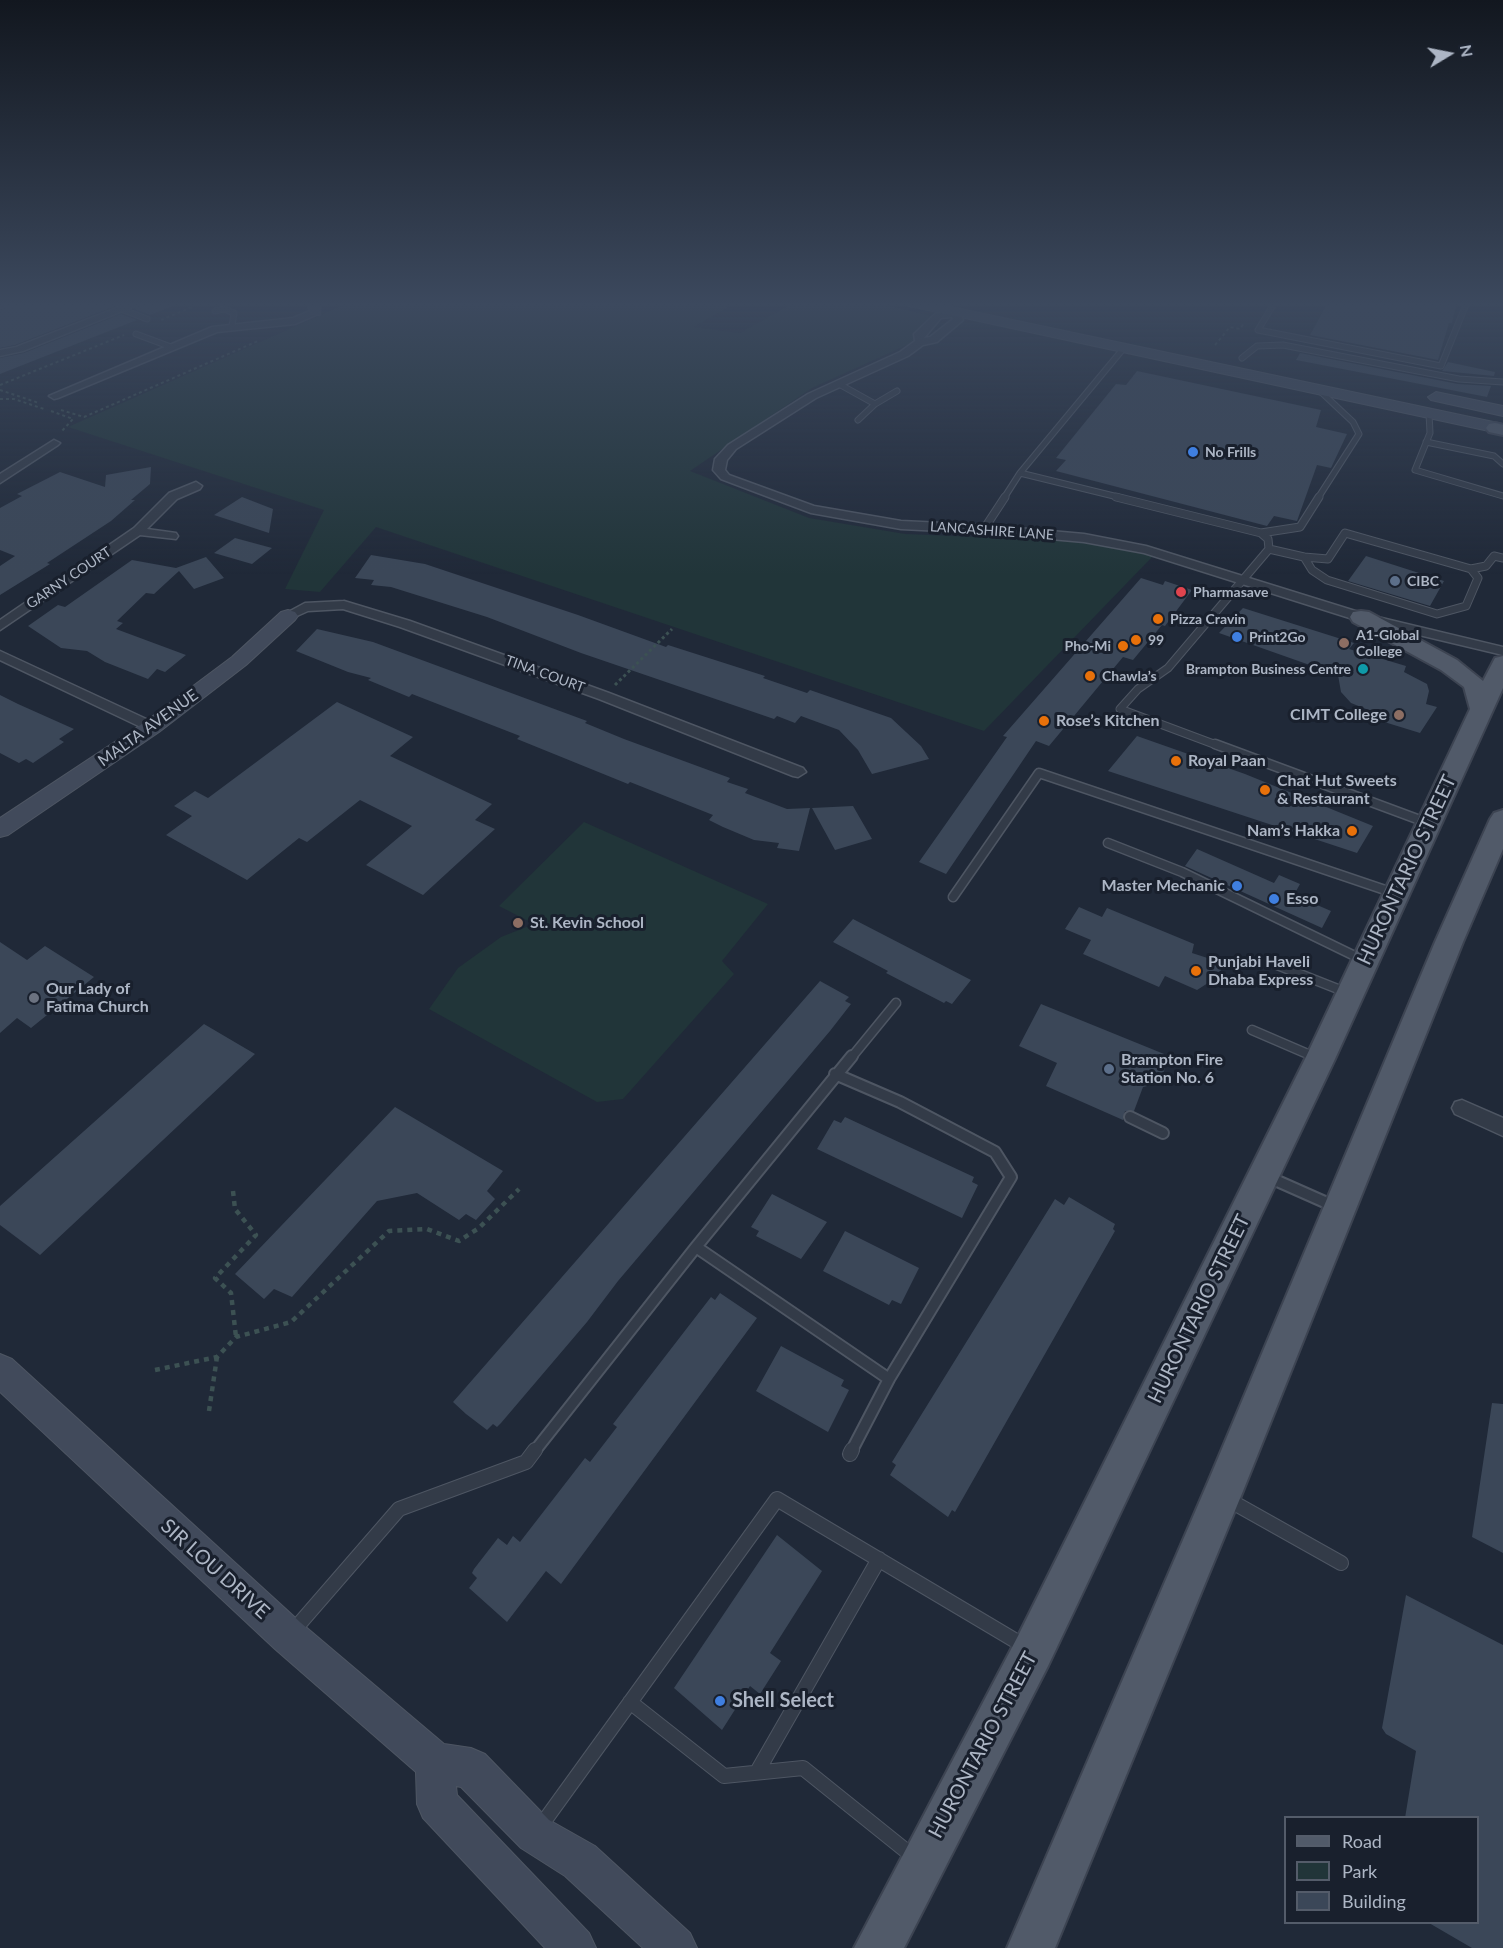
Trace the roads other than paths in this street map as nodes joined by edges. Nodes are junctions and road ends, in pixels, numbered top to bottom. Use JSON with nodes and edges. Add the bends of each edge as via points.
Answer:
{"nodes":[{"id":1,"x":61,"y":393,"type":"edge"},
{"id":2,"x":819,"y":393,"type":"edge"},
{"id":3,"x":855,"y":393,"type":"edge"},
{"id":4,"x":894,"y":393,"type":"edge"},
{"id":5,"x":1086,"y":393,"type":"edge"},
{"id":6,"x":1322,"y":393,"type":"edge"},
{"id":7,"x":1329,"y":393,"type":"edge"},
{"id":8,"x":1421,"y":394,"type":"dead end"},
{"id":9,"x":54,"y":396,"type":"dead end"},
{"id":10,"x":875,"y":404,"type":"junction"},
{"id":11,"x":1503,"y":411,"type":"edge"},
{"id":12,"x":1429,"y":413,"type":"junction"},
{"id":13,"x":858,"y":420,"type":"dead end"},
{"id":14,"x":1500,"y":429,"type":"edge"},
{"id":15,"x":1426,"y":442,"type":"junction"},
{"id":16,"x":54,"y":443,"type":"road end"},
{"id":17,"x":1503,"y":464,"type":"edge"},
{"id":18,"x":1020,"y":472,"type":"junction"},
{"id":19,"x":0,"y":479,"type":"edge"},
{"id":20,"x":196,"y":486,"type":"dead end"},
{"id":21,"x":1503,"y":496,"type":"edge"},
{"id":22,"x":984,"y":529,"type":"junction"},
{"id":23,"x":138,"y":531,"type":"junction"},
{"id":24,"x":1261,"y":533,"type":"junction"},
{"id":25,"x":172,"y":536,"type":"dead end"},
{"id":26,"x":1269,"y":549,"type":"junction"},
{"id":27,"x":1304,"y":557,"type":"junction"},
{"id":28,"x":1503,"y":558,"type":"edge"},
{"id":29,"x":1471,"y":568,"type":"junction"},
{"id":30,"x":1241,"y":580,"type":"junction"},
{"id":31,"x":288,"y":616,"type":"joint"},
{"id":32,"x":1361,"y":617,"type":"junction"},
{"id":33,"x":0,"y":626,"type":"edge"},
{"id":34,"x":1503,"y":651,"type":"edge"},
{"id":35,"x":0,"y":655,"type":"edge"},
{"id":36,"x":1503,"y":663,"type":"edge"},
{"id":37,"x":1481,"y":708,"type":"junction"},
{"id":38,"x":152,"y":727,"type":"junction"},
{"id":39,"x":798,"y":772,"type":"dead end"},
{"id":40,"x":1503,"y":819,"type":"edge"},
{"id":41,"x":1428,"y":822,"type":"junction"},
{"id":42,"x":0,"y":829,"type":"edge"},
{"id":43,"x":1108,"y":843,"type":"dead end"},
{"id":44,"x":1396,"y":893,"type":"junction"},
{"id":45,"x":952,"y":897,"type":"dead end"},
{"id":46,"x":1365,"y":961,"type":"junction"},
{"id":47,"x":1272,"y":963,"type":"dead end"},
{"id":48,"x":1350,"y":994,"type":"junction"},
{"id":49,"x":896,"y":1003,"type":"dead end"},
{"id":50,"x":1252,"y":1030,"type":"dead end"},
{"id":51,"x":1320,"y":1059,"type":"junction"},
{"id":52,"x":835,"y":1074,"type":"junction"},
{"id":53,"x":1462,"y":1108,"type":"dead end"},
{"id":54,"x":1130,"y":1117,"type":"dead end"},
{"id":55,"x":1503,"y":1127,"type":"edge"},
{"id":56,"x":1162,"y":1133,"type":"dead end"},
{"id":57,"x":1264,"y":1175,"type":"junction"},
{"id":58,"x":1340,"y":1209,"type":"junction"},
{"id":59,"x":696,"y":1247,"type":"junction"},
{"id":60,"x":0,"y":1370,"type":"edge"},
{"id":61,"x":889,"y":1379,"type":"junction"},
{"id":62,"x":850,"y":1454,"type":"dead end"},
{"id":63,"x":1222,"y":1496,"type":"junction"},
{"id":64,"x":879,"y":1559,"type":"junction"},
{"id":65,"x":1341,"y":1563,"type":"dead end"},
{"id":66,"x":288,"y":1636,"type":"junction"},
{"id":67,"x":1033,"y":1652,"type":"junction"},
{"id":68,"x":630,"y":1702,"type":"junction"},
{"id":69,"x":435,"y":1763,"type":"junction"},
{"id":70,"x":757,"y":1772,"type":"junction"},
{"id":71,"x":535,"y":1834,"type":"junction"},
{"id":72,"x":922,"y":1863,"type":"junction"},
{"id":73,"x":574,"y":1948,"type":"edge"},
{"id":74,"x":675,"y":1948,"type":"edge"},
{"id":75,"x":878,"y":1948,"type":"edge"},
{"id":76,"x":1031,"y":1948,"type":"edge"}],
"edges":[{"from":1,"to":9,"type":"street"},
{"from":2,"to":22,"type":"street","name":"LANCASHIRE LANE","via":[[732,447],[721,459],[719,470],[725,477],[811,509],[901,525]]},
{"from":3,"to":10,"type":"lane"},
{"from":4,"to":10,"type":"lane"},
{"from":5,"to":18,"type":"lane"},
{"from":6,"to":24,"type":"lane","via":[[1353,422],[1359,434],[1300,526]]},
{"from":7,"to":12,"type":"main road"},
{"from":8,"to":11,"type":"main road"},
{"from":10,"to":13,"type":"lane"},
{"from":12,"to":14,"type":"main road"},
{"from":12,"to":15,"type":"lane","via":[[1430,434]]},
{"from":15,"to":17,"type":"lane","via":[[1494,456]]},
{"from":15,"to":21,"type":"lane","via":[[1415,470]]},
{"from":16,"to":19,"type":"street"},
{"from":18,"to":22,"type":"lane"},
{"from":18,"to":24,"type":"lane"},
{"from":20,"to":23,"type":"street","name":"GARNY COURT","via":[[173,496]]},
{"from":22,"to":30,"type":"street","name":"LANCASHIRE LANE","via":[[1084,538],[1146,550]]},
{"from":23,"to":25,"type":"street"},
{"from":23,"to":33,"type":"street","name":"GARNY COURT"},
{"from":24,"to":26,"type":"lane","via":[[1268,539]]},
{"from":26,"to":27,"type":"lane"},
{"from":26,"to":30,"type":"lane"},
{"from":27,"to":29,"type":"lane","via":[[1328,559],[1345,533]]},
{"from":27,"to":29,"type":"lane","via":[[1312,570],[1327,580],[1437,614],[1466,606],[1478,578]]},
{"from":28,"to":29,"type":"lane","via":[[1494,556],[1486,566]]},
{"from":30,"to":32,"type":"street","name":"LANCASHIRE LANE"},
{"from":30,"to":41,"type":"lane","via":[[1168,668],[1138,689],[1120,709]]},
{"from":31,"to":38,"type":"main road","name":"MALTA AVENUE","via":[[239,661]]},
{"from":31,"to":39,"type":"street","name":"TINA COURT","via":[[305,607],[344,605],[604,696]]},
{"from":32,"to":34,"type":"street","name":"LANCASHIRE LANE"},
{"from":32,"to":37,"type":"main road","via":[[1449,665],[1474,684]]},
{"from":35,"to":38,"type":"street"},
{"from":36,"to":37,"type":"main road","name":"HURONTARIO STREET"},
{"from":37,"to":41,"type":"main road","name":"HURONTARIO STREET"},
{"from":38,"to":42,"type":"main road","name":"MALTA AVENUE"},
{"from":40,"to":58,"type":"main road"},
{"from":41,"to":44,"type":"main road","name":"HURONTARIO STREET"},
{"from":43,"to":46,"type":"lane","via":[[1182,872]]},
{"from":44,"to":45,"type":"lane","via":[[1040,773]]},
{"from":44,"to":46,"type":"main road","name":"HURONTARIO STREET"},
{"from":46,"to":48,"type":"main road","name":"HURONTARIO STREET"},
{"from":47,"to":48,"type":"lane"},
{"from":48,"to":51,"type":"main road","name":"HURONTARIO STREET"},
{"from":49,"to":52,"type":"lane"},
{"from":50,"to":51,"type":"lane"},
{"from":51,"to":57,"type":"main road","name":"HURONTARIO STREET"},
{"from":52,"to":59,"type":"lane"},
{"from":52,"to":61,"type":"lane","via":[[900,1102],[995,1152],[1011,1177]]},
{"from":53,"to":55,"type":"street"},
{"from":54,"to":56,"type":"lane"},
{"from":57,"to":58,"type":"lane"},
{"from":57,"to":67,"type":"main road","name":"HURONTARIO STREET"},
{"from":58,"to":63,"type":"main road"},
{"from":59,"to":61,"type":"lane"},
{"from":59,"to":66,"type":"lane","via":[[526,1462],[399,1509]]},
{"from":60,"to":66,"type":"main road","name":"SIR LOU DRIVE"},
{"from":61,"to":62,"type":"lane"},
{"from":63,"to":65,"type":"lane"},
{"from":63,"to":76,"type":"main road"},
{"from":64,"to":67,"type":"lane"},
{"from":64,"to":68,"type":"lane","via":[[777,1499]]},
{"from":64,"to":70,"type":"lane"},
{"from":66,"to":69,"type":"main road","name":"SIR LOU DRIVE"},
{"from":67,"to":72,"type":"main road","name":"HURONTARIO STREET"},
{"from":68,"to":70,"type":"lane","via":[[724,1776]]},
{"from":68,"to":71,"type":"lane"},
{"from":69,"to":71,"type":"main road","via":[[471,1768]]},
{"from":69,"to":73,"type":"main road","via":[[437,1804]]},
{"from":70,"to":72,"type":"lane","via":[[803,1768]]},
{"from":71,"to":74,"type":"main road","via":[[580,1861]]},
{"from":72,"to":75,"type":"main road","name":"HURONTARIO STREET"}]}
